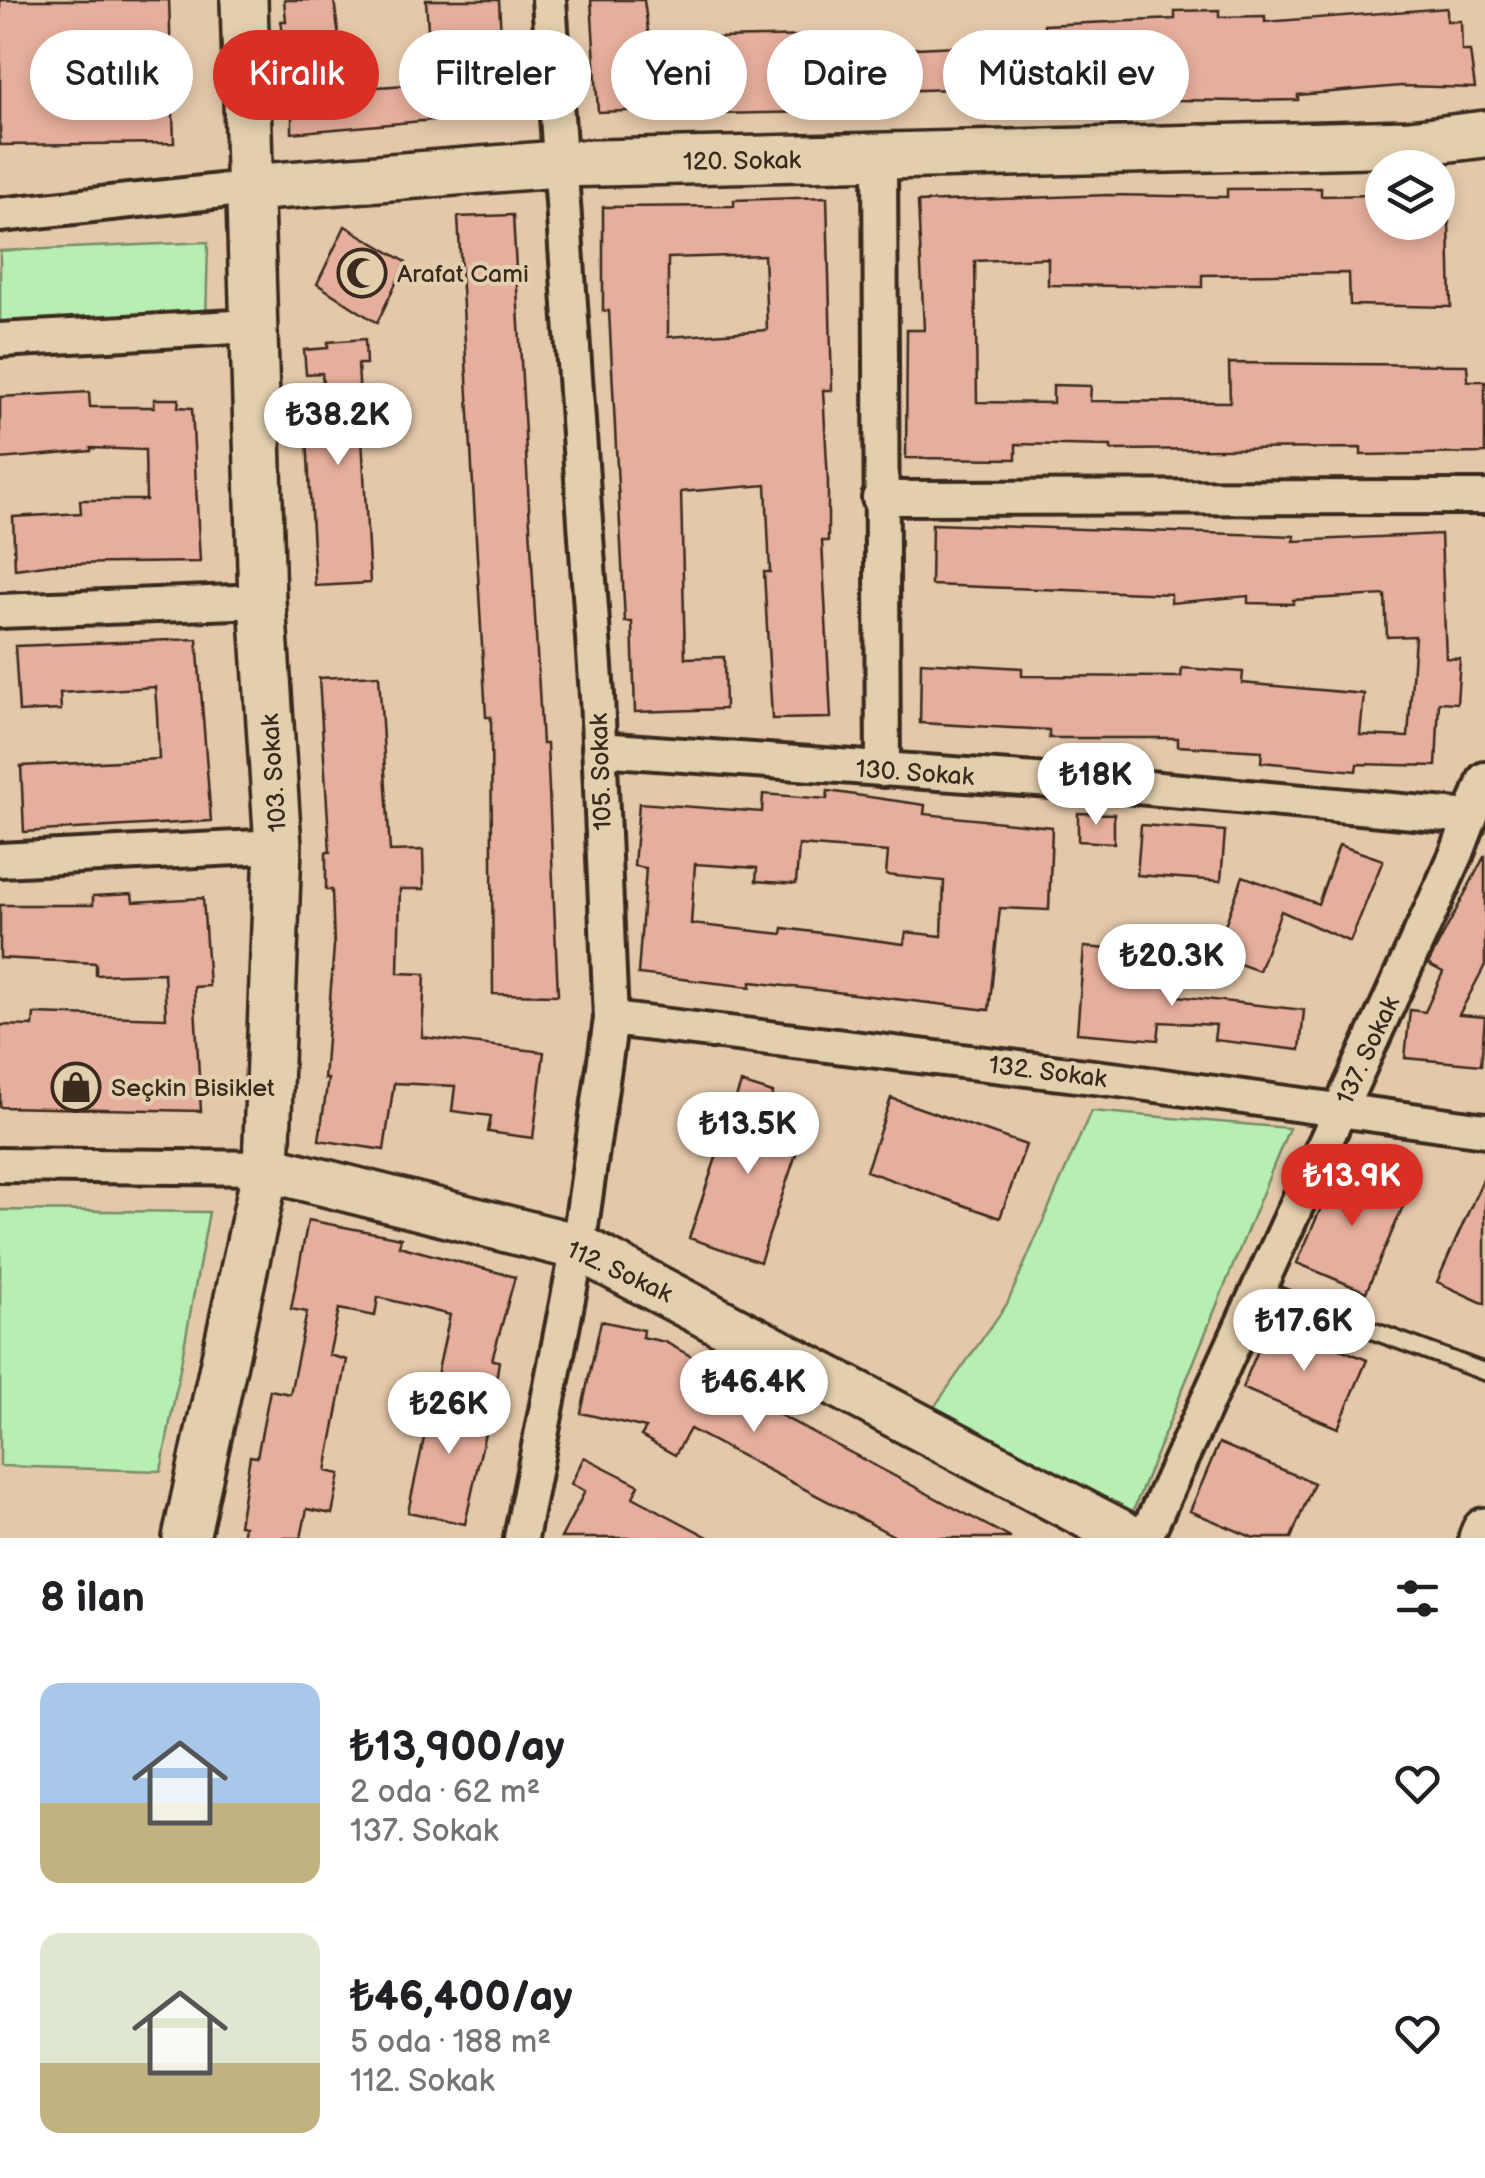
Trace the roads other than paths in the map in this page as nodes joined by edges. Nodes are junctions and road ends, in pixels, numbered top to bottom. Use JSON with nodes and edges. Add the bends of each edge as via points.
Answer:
{"nodes":[{"id":1,"x":244,"y":0,"type":"edge"},
{"id":2,"x":549,"y":0,"type":"edge"},
{"id":3,"x":1485,"y":134,"type":"edge"},
{"id":4,"x":880,"y":156,"type":"junction"},
{"id":5,"x":558,"y":164,"type":"junction"},
{"id":6,"x":249,"y":188,"type":"junction"},
{"id":7,"x":0,"y":215,"type":"edge"},
{"id":8,"x":254,"y":326,"type":"junction"},
{"id":9,"x":0,"y":340,"type":"edge"},
{"id":10,"x":1485,"y":497,"type":"edge"},
{"id":11,"x":879,"y":498,"type":"junction"},
{"id":12,"x":262,"y":601,"type":"junction"},
{"id":13,"x":0,"y":611,"type":"edge"},
{"id":14,"x":600,"y":750,"type":"junction"},
{"id":15,"x":882,"y":770,"type":"junction"},
{"id":16,"x":1485,"y":779,"type":"edge"},
{"id":17,"x":1469,"y":817,"type":"junction"},
{"id":18,"x":278,"y":846,"type":"junction"},
{"id":19,"x":0,"y":860,"type":"edge"},
{"id":20,"x":611,"y":1020,"type":"junction"},
{"id":21,"x":1340,"y":1110,"type":"junction"},
{"id":22,"x":1485,"y":1130,"type":"edge"},
{"id":23,"x":0,"y":1165,"type":"edge"},
{"id":24,"x":266,"y":1168,"type":"junction"},
{"id":25,"x":578,"y":1246,"type":"junction"},
{"id":26,"x":1259,"y":1289,"type":"junction"},
{"id":27,"x":1485,"y":1372,"type":"edge"},
{"id":28,"x":1485,"y":1531,"type":"edge"},
{"id":29,"x":186,"y":1538,"type":"edge"},
{"id":30,"x":521,"y":1538,"type":"edge"},
{"id":31,"x":1130,"y":1538,"type":"edge"},
{"id":32,"x":1145,"y":1538,"type":"edge"},
{"id":33,"x":1482,"y":1538,"type":"edge"}],
"edges":[{"from":1,"to":6,"type":"street","name":"103. Sokak"},
{"from":2,"to":5,"type":"street","name":"105. Sokak"},
{"from":3,"to":4,"type":"street","name":"120. Sokak","via":[[1410,144]]},
{"from":4,"to":5,"type":"street","name":"120. Sokak"},
{"from":4,"to":11,"type":"street"},
{"from":5,"to":6,"type":"street","name":"120. Sokak"},
{"from":5,"to":14,"type":"street","name":"105. Sokak"},
{"from":6,"to":7,"type":"street","name":"120. Sokak"},
{"from":6,"to":8,"type":"street","name":"103. Sokak"},
{"from":8,"to":9,"type":"street"},
{"from":8,"to":12,"type":"street","name":"103. Sokak"},
{"from":10,"to":11,"type":"street"},
{"from":11,"to":15,"type":"street"},
{"from":12,"to":13,"type":"street"},
{"from":12,"to":18,"type":"street","name":"103. Sokak"},
{"from":14,"to":15,"type":"street","name":"130. Sokak"},
{"from":14,"to":20,"type":"street","name":"105. Sokak"},
{"from":15,"to":17,"type":"street","name":"130. Sokak"},
{"from":16,"to":17,"type":"street","name":"137. Sokak"},
{"from":17,"to":21,"type":"street","name":"137. Sokak"},
{"from":18,"to":19,"type":"street"},
{"from":18,"to":24,"type":"street","name":"103. Sokak"},
{"from":20,"to":21,"type":"street","name":"132. Sokak"},
{"from":20,"to":25,"type":"street","name":"105. Sokak"},
{"from":21,"to":22,"type":"street","name":"132. Sokak"},
{"from":21,"to":26,"type":"street","name":"137. Sokak"},
{"from":23,"to":24,"type":"street","name":"112. Sokak"},
{"from":24,"to":25,"type":"street","name":"112. Sokak"},
{"from":24,"to":29,"type":"street","name":"103. Sokak"},
{"from":25,"to":30,"type":"street","name":"105. Sokak"},
{"from":25,"to":31,"type":"street","name":"112. Sokak"},
{"from":26,"to":27,"type":"lane"},
{"from":26,"to":32,"type":"street","name":"137. Sokak"},
{"from":28,"to":33,"type":"street"}]}
